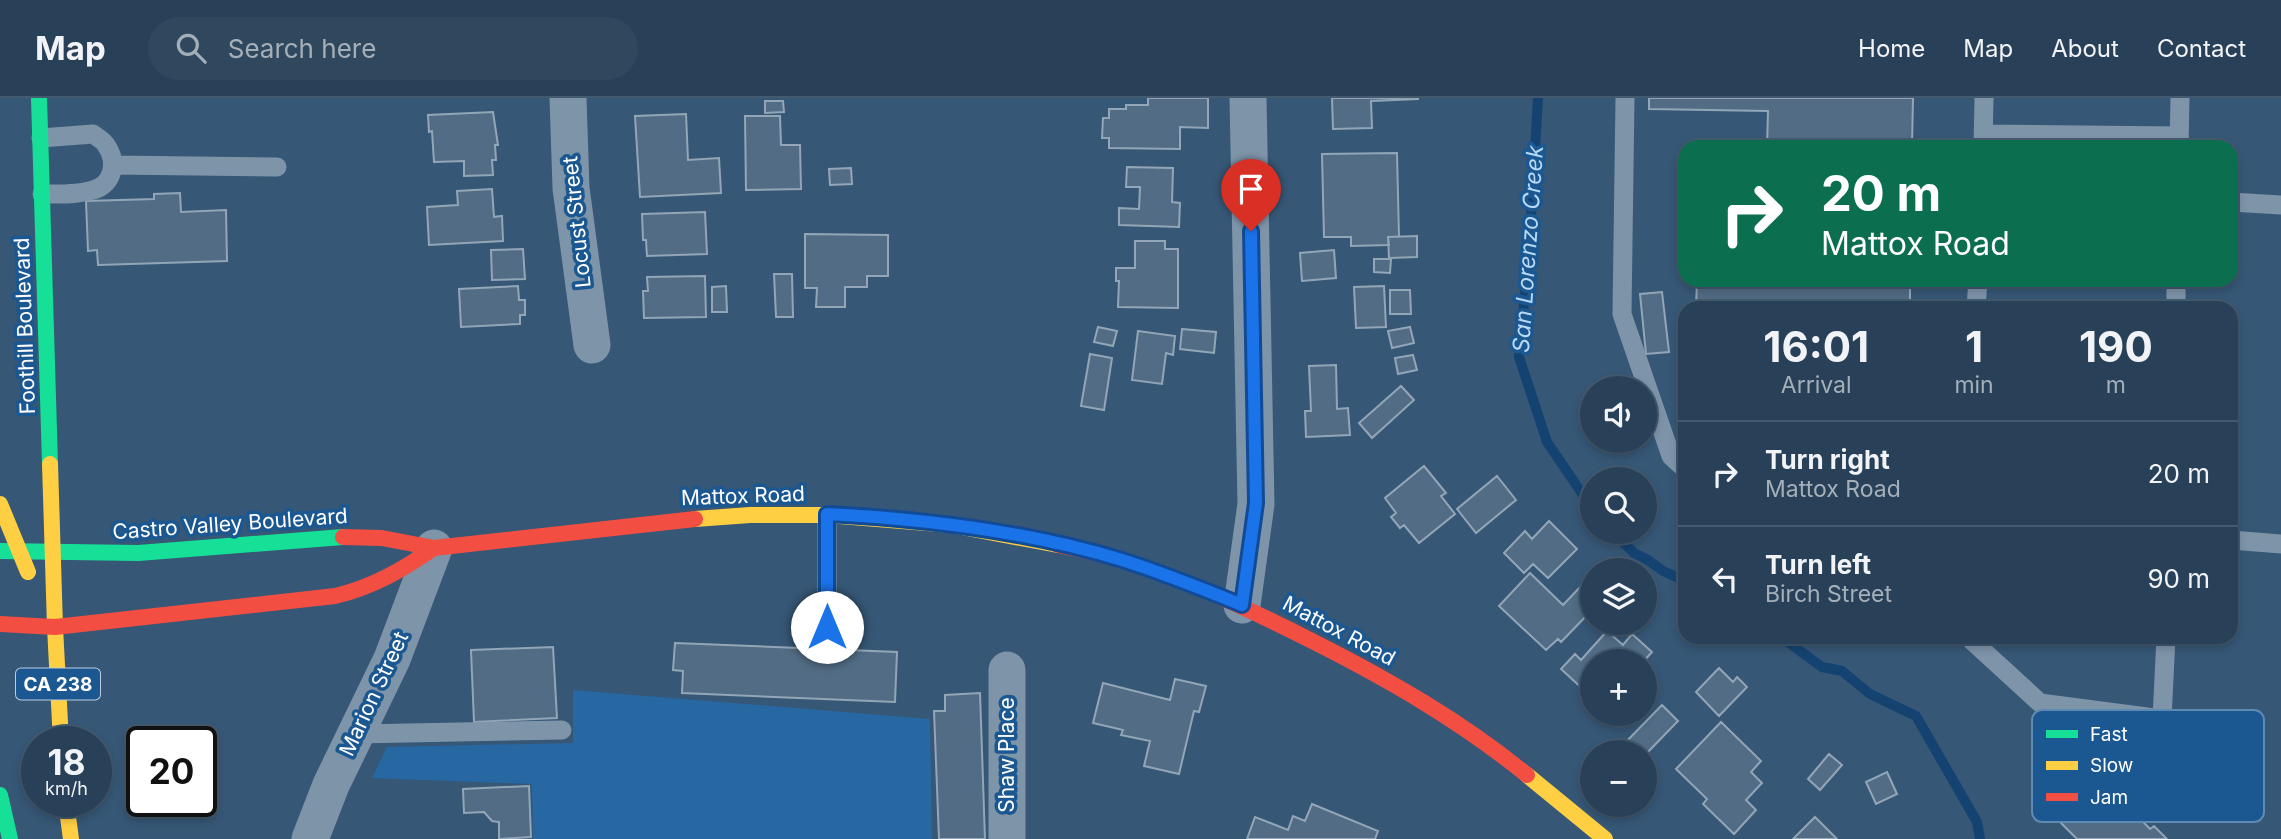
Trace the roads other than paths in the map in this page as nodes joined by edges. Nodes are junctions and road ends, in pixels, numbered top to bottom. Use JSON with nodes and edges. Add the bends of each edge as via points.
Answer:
{"nodes":[{"id":1,"x":39,"y":98,"type":"edge"},
{"id":2,"x":568,"y":98,"type":"edge"},
{"id":3,"x":1248,"y":98,"type":"edge"},
{"id":4,"x":1625,"y":98,"type":"edge"},
{"id":5,"x":1984,"y":98,"type":"edge"},
{"id":6,"x":2180,"y":98,"type":"edge"},
{"id":7,"x":41,"y":138,"type":"junction"},
{"id":8,"x":1983,"y":140,"type":"edge"},
{"id":9,"x":2179,"y":140,"type":"edge"},
{"id":10,"x":114,"y":165,"type":"junction"},
{"id":11,"x":277,"y":167,"type":"dead end"},
{"id":12,"x":42,"y":194,"type":"junction"},
{"id":13,"x":2238,"y":202,"type":"edge"},
{"id":14,"x":2281,"y":205,"type":"edge"},
{"id":15,"x":592,"y":345,"type":"dead end"},
{"id":16,"x":1678,"y":462,"type":"edge"},
{"id":17,"x":0,"y":504,"type":"edge"},
{"id":18,"x":827,"y":514,"type":"junction"},
{"id":19,"x":2238,"y":541,"type":"edge"},
{"id":20,"x":2281,"y":544,"type":"edge"},
{"id":21,"x":434,"y":548,"type":"junction"},
{"id":22,"x":0,"y":551,"type":"edge"},
{"id":23,"x":18,"y":552,"type":"junction"},
{"id":24,"x":52,"y":553,"type":"junction"},
{"id":25,"x":1242,"y":605,"type":"junction"},
{"id":26,"x":0,"y":624,"type":"edge"},
{"id":27,"x":55,"y":627,"type":"junction"},
{"id":28,"x":827,"y":627,"type":"dead end"},
{"id":29,"x":1976,"y":644,"type":"edge"},
{"id":30,"x":2166,"y":644,"type":"edge"},
{"id":31,"x":1007,"y":670,"type":"dead end"},
{"id":32,"x":2093,"y":710,"type":"edge"},
{"id":33,"x":2162,"y":710,"type":"edge"},
{"id":34,"x":60,"y":726,"type":"edge"},
{"id":35,"x":562,"y":730,"type":"dead end"},
{"id":36,"x":356,"y":734,"type":"junction"},
{"id":37,"x":0,"y":795,"type":"edge"},
{"id":38,"x":68,"y":817,"type":"edge"},
{"id":39,"x":10,"y":839,"type":"edge"},
{"id":40,"x":71,"y":839,"type":"edge"},
{"id":41,"x":310,"y":839,"type":"edge"},
{"id":42,"x":1007,"y":839,"type":"edge"},
{"id":43,"x":1603,"y":839,"type":"edge"}],
"edges":[{"from":1,"to":7,"type":"main road","name":"Foothill Boulevard","number":"CA 238"},
{"from":2,"to":15,"type":"street","name":"Locust Street","via":[[571,188]]},
{"from":3,"to":25,"type":"street","via":[[1256,503]]},
{"from":4,"to":16,"type":"lane","via":[[1622,314],[1671,456]]},
{"from":5,"to":8,"type":"lane"},
{"from":6,"to":9,"type":"lane"},
{"from":7,"to":10,"type":"lane","via":[[93,134],[107,145]]},
{"from":7,"to":12,"type":"main road","name":"Foothill Boulevard","number":"CA 238"},
{"from":10,"to":11,"type":"lane"},
{"from":10,"to":12,"type":"lane","via":[[100,188]]},
{"from":12,"to":24,"type":"main road","name":"Foothill Boulevard","number":"CA 238"},
{"from":13,"to":14,"type":"lane"},
{"from":17,"to":23,"type":"main road"},
{"from":18,"to":21,"type":"main road","name":"Mattox Road","via":[[679,520]]},
{"from":18,"to":25,"type":"main road","name":"Mattox Road","via":[[951,524],[1034,539],[1121,560]]},
{"from":18,"to":28,"type":"lane"},
{"from":19,"to":20,"type":"lane"},
{"from":21,"to":24,"type":"main road","name":"Castro Valley Boulevard","via":[[356,536],[176,551]]},
{"from":21,"to":27,"type":"main road","via":[[392,578],[335,596]]},
{"from":21,"to":36,"type":"street","name":"Marion Street","via":[[397,647]]},
{"from":22,"to":23,"type":"main road","name":"Castro Valley Boulevard"},
{"from":23,"to":24,"type":"main road","name":"Castro Valley Boulevard"},
{"from":23,"to":27,"type":"main road"},
{"from":24,"to":27,"type":"main road","number":"CA 238"},
{"from":25,"to":43,"type":"main road","name":"Mattox Road","via":[[1428,702],[1505,757]]},
{"from":26,"to":27,"type":"main road"},
{"from":27,"to":34,"type":"main road","number":"CA 238"},
{"from":29,"to":32,"type":"lane","via":[[2040,703]]},
{"from":30,"to":33,"type":"lane"},
{"from":31,"to":42,"type":"street","name":"Shaw Place"},
{"from":35,"to":36,"type":"lane"},
{"from":36,"to":41,"type":"street","name":"Marion Street"},
{"from":37,"to":39,"type":"main road"},
{"from":38,"to":40,"type":"main road"}]}
